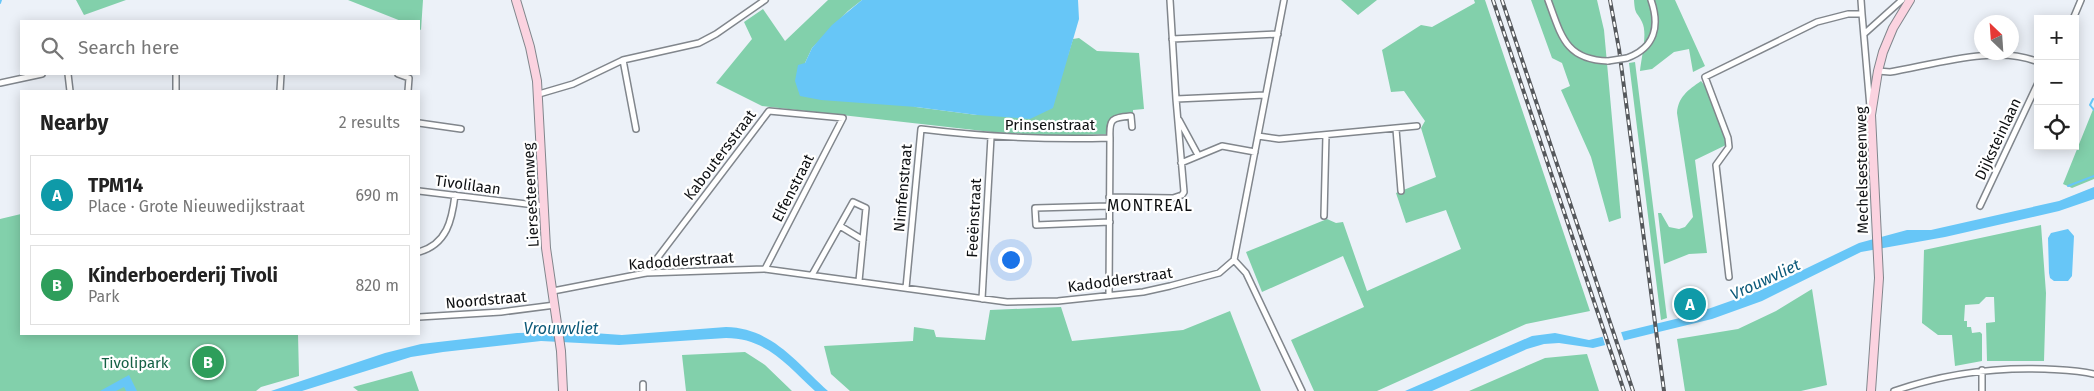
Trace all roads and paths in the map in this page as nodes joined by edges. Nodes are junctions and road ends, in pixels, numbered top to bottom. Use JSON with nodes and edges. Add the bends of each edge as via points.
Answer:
{"nodes":[{"id":1,"x":516,"y":0,"type":"edge"},
{"id":2,"x":765,"y":0,"type":"edge"},
{"id":3,"x":1170,"y":0,"type":"edge"},
{"id":4,"x":1284,"y":0,"type":"edge"},
{"id":5,"x":1548,"y":0,"type":"edge"},
{"id":6,"x":1651,"y":0,"type":"edge"},
{"id":7,"x":1861,"y":0,"type":"edge"},
{"id":8,"x":1902,"y":0,"type":"edge"},
{"id":9,"x":1910,"y":0,"type":"edge"},
{"id":10,"x":2082,"y":0,"type":"edge"},
{"id":11,"x":1862,"y":14,"type":"junction"},
{"id":12,"x":2075,"y":15,"type":"edge"},
{"id":13,"x":1278,"y":34,"type":"junction"},
{"id":14,"x":1864,"y":34,"type":"junction"},
{"id":15,"x":1172,"y":39,"type":"junction"},
{"id":16,"x":623,"y":60,"type":"junction"},
{"id":17,"x":2034,"y":60,"type":"edge"},
{"id":18,"x":1878,"y":72,"type":"junction"},
{"id":19,"x":37,"y":75,"type":"edge"},
{"id":20,"x":68,"y":75,"type":"edge"},
{"id":21,"x":176,"y":75,"type":"edge"},
{"id":22,"x":281,"y":75,"type":"edge"},
{"id":23,"x":401,"y":75,"type":"edge"},
{"id":24,"x":0,"y":83,"type":"edge"},
{"id":25,"x":70,"y":90,"type":"edge"},
{"id":26,"x":176,"y":90,"type":"edge"},
{"id":27,"x":280,"y":90,"type":"edge"},
{"id":28,"x":408,"y":90,"type":"edge"},
{"id":29,"x":2034,"y":92,"type":"edge"},
{"id":30,"x":539,"y":94,"type":"junction"},
{"id":31,"x":1265,"y":95,"type":"junction"},
{"id":32,"x":1176,"y":99,"type":"junction"},
{"id":33,"x":1871,"y":115,"type":"junction"},
{"id":34,"x":1178,"y":117,"type":"junction"},
{"id":35,"x":844,"y":118,"type":"joint"},
{"id":36,"x":420,"y":123,"type":"edge"},
{"id":37,"x":1417,"y":126,"type":"dead end"},
{"id":38,"x":1132,"y":128,"type":"dead end"},
{"id":39,"x":461,"y":129,"type":"dead end"},
{"id":40,"x":636,"y":129,"type":"dead end"},
{"id":41,"x":1396,"y":129,"type":"junction"},
{"id":42,"x":1326,"y":135,"type":"junction"},
{"id":43,"x":1258,"y":136,"type":"junction"},
{"id":44,"x":991,"y":137,"type":"junction"},
{"id":45,"x":1110,"y":138,"type":"junction"},
{"id":46,"x":1255,"y":152,"type":"junction"},
{"id":47,"x":1198,"y":155,"type":"junction"},
{"id":48,"x":1181,"y":163,"type":"junction"},
{"id":49,"x":420,"y":190,"type":"edge"},
{"id":50,"x":1401,"y":191,"type":"dead end"},
{"id":51,"x":455,"y":195,"type":"junction"},
{"id":52,"x":1109,"y":197,"type":"junction"},
{"id":53,"x":543,"y":206,"type":"junction"},
{"id":54,"x":1110,"y":206,"type":"junction"},
{"id":55,"x":1980,"y":206,"type":"dead end"},
{"id":56,"x":1324,"y":216,"type":"dead end"},
{"id":57,"x":1110,"y":222,"type":"junction"},
{"id":58,"x":840,"y":226,"type":"junction"},
{"id":59,"x":863,"y":240,"type":"junction"},
{"id":60,"x":420,"y":252,"type":"edge"},
{"id":61,"x":1234,"y":260,"type":"junction"},
{"id":62,"x":765,"y":269,"type":"junction"},
{"id":63,"x":646,"y":273,"type":"junction"},
{"id":64,"x":812,"y":275,"type":"junction"},
{"id":65,"x":1729,"y":277,"type":"dead end"},
{"id":66,"x":859,"y":281,"type":"junction"},
{"id":67,"x":906,"y":288,"type":"junction"},
{"id":68,"x":553,"y":291,"type":"junction"},
{"id":69,"x":1109,"y":295,"type":"junction"},
{"id":70,"x":982,"y":299,"type":"junction"},
{"id":71,"x":555,"y":305,"type":"junction"},
{"id":72,"x":420,"y":317,"type":"edge"},
{"id":73,"x":1982,"y":370,"type":"junction"},
{"id":74,"x":2094,"y":374,"type":"edge"},
{"id":75,"x":642,"y":384,"type":"dead end"},
{"id":76,"x":563,"y":391,"type":"edge"},
{"id":77,"x":643,"y":391,"type":"edge"},
{"id":78,"x":1302,"y":391,"type":"edge"},
{"id":79,"x":1871,"y":391,"type":"edge"},
{"id":80,"x":1894,"y":391,"type":"edge"},
{"id":81,"x":1982,"y":391,"type":"edge"}],
"edges":[{"from":1,"to":30,"type":"main road","name":"Liersesteenweg"},
{"from":2,"to":16,"type":"street","via":[[699,43]]},
{"from":3,"to":15,"type":"street"},
{"from":4,"to":13,"type":"street"},
{"from":5,"to":6,"type":"street","bridge":true,"via":[[1570,48],[1582,58],[1608,61],[1627,58],[1645,49],[1656,25]]},
{"from":7,"to":11,"type":"street"},
{"from":8,"to":14,"type":"street"},
{"from":9,"to":18,"type":"main road","name":"Mechelsesteenweg","via":[[1893,28]]},
{"from":10,"to":12,"type":"street"},
{"from":11,"to":14,"type":"street"},
{"from":11,"to":65,"type":"street","via":[[1817,22],[1704,77],[1728,138],[1729,147],[1716,165]]},
{"from":13,"to":15,"type":"street"},
{"from":13,"to":31,"type":"street"},
{"from":14,"to":33,"type":"street"},
{"from":15,"to":32,"type":"street"},
{"from":16,"to":30,"type":"street","via":[[573,84]]},
{"from":16,"to":40,"type":"street"},
{"from":17,"to":18,"type":"street","via":[[1985,55]]},
{"from":18,"to":33,"type":"main road","name":"Mechelsesteenweg"},
{"from":19,"to":24,"type":"street"},
{"from":20,"to":25,"type":"street"},
{"from":21,"to":26,"type":"street"},
{"from":22,"to":27,"type":"street"},
{"from":23,"to":28,"type":"street","via":[[409,78]]},
{"from":29,"to":55,"type":"street","name":"Dijksteinlaan"},
{"from":30,"to":53,"type":"main road","name":"Liersesteenweg"},
{"from":31,"to":32,"type":"street"},
{"from":31,"to":43,"type":"street"},
{"from":32,"to":34,"type":"street"},
{"from":33,"to":79,"type":"main road","name":"Mechelsesteenweg","via":[[1879,278]]},
{"from":34,"to":47,"type":"street"},
{"from":34,"to":48,"type":"street"},
{"from":35,"to":62,"type":"street","name":"Elfenstraat"},
{"from":35,"to":63,"type":"street","name":"Kaboutersstraat","via":[[769,111]]},
{"from":36,"to":39,"type":"street"},
{"from":37,"to":41,"type":"street"},
{"from":38,"to":45,"type":"street","name":"Prinsenstraat","via":[[1131,113],[1116,118],[1109,126]]},
{"from":41,"to":42,"type":"street"},
{"from":41,"to":50,"type":"street"},
{"from":42,"to":43,"type":"street","via":[[1279,139]]},
{"from":42,"to":56,"type":"street"},
{"from":43,"to":46,"type":"street"},
{"from":44,"to":45,"type":"street","name":"Prinsenstraat"},
{"from":44,"to":67,"type":"street","name":"Nimfenstraat","via":[[921,129]]},
{"from":44,"to":70,"type":"street","name":"Feeënstraat"},
{"from":45,"to":52,"type":"street","name":"Prinsenstraat"},
{"from":46,"to":47,"type":"street","via":[[1222,146]]},
{"from":46,"to":61,"type":"street"},
{"from":47,"to":48,"type":"street"},
{"from":48,"to":52,"type":"street","via":[[1184,187],[1178,197]]},
{"from":49,"to":51,"type":"street","name":"Tivolilaan"},
{"from":51,"to":53,"type":"street","name":"Tivolilaan"},
{"from":51,"to":60,"type":"street","via":[[450,224],[437,242]]},
{"from":52,"to":54,"type":"street","name":"Prinsenstraat"},
{"from":53,"to":68,"type":"main road","name":"Liersesteenweg"},
{"from":54,"to":57,"type":"street","name":"Prinsenstraat"},
{"from":54,"to":57,"type":"street","via":[[1035,208],[1036,226]]},
{"from":57,"to":69,"type":"street","name":"Prinsenstraat"},
{"from":58,"to":59,"type":"street"},
{"from":58,"to":59,"type":"street","via":[[853,202],[866,208]]},
{"from":58,"to":64,"type":"street"},
{"from":59,"to":66,"type":"street"},
{"from":61,"to":69,"type":"street","name":"Kadodderstraat","via":[[1219,273],[1208,277],[1143,292]]},
{"from":61,"to":78,"type":"street","via":[[1246,273]]},
{"from":62,"to":63,"type":"street","name":"Kadodderstraat"},
{"from":62,"to":64,"type":"street","name":"Kadodderstraat"},
{"from":63,"to":68,"type":"street","name":"Kadodderstraat"},
{"from":64,"to":66,"type":"street","name":"Kadodderstraat"},
{"from":66,"to":67,"type":"street","name":"Kadodderstraat"},
{"from":67,"to":70,"type":"street","name":"Kadodderstraat"},
{"from":68,"to":71,"type":"main road","name":"Liersesteenweg"},
{"from":69,"to":70,"type":"street","name":"Kadodderstraat","via":[[1058,301]]},
{"from":71,"to":72,"type":"street","name":"Noordstraat"},
{"from":71,"to":76,"type":"main road","name":"Liersesteenweg"},
{"from":73,"to":74,"type":"street","via":[[2026,368],[2079,370]]},
{"from":73,"to":80,"type":"street"},
{"from":73,"to":81,"type":"street"},
{"from":75,"to":77,"type":"street"}]}
